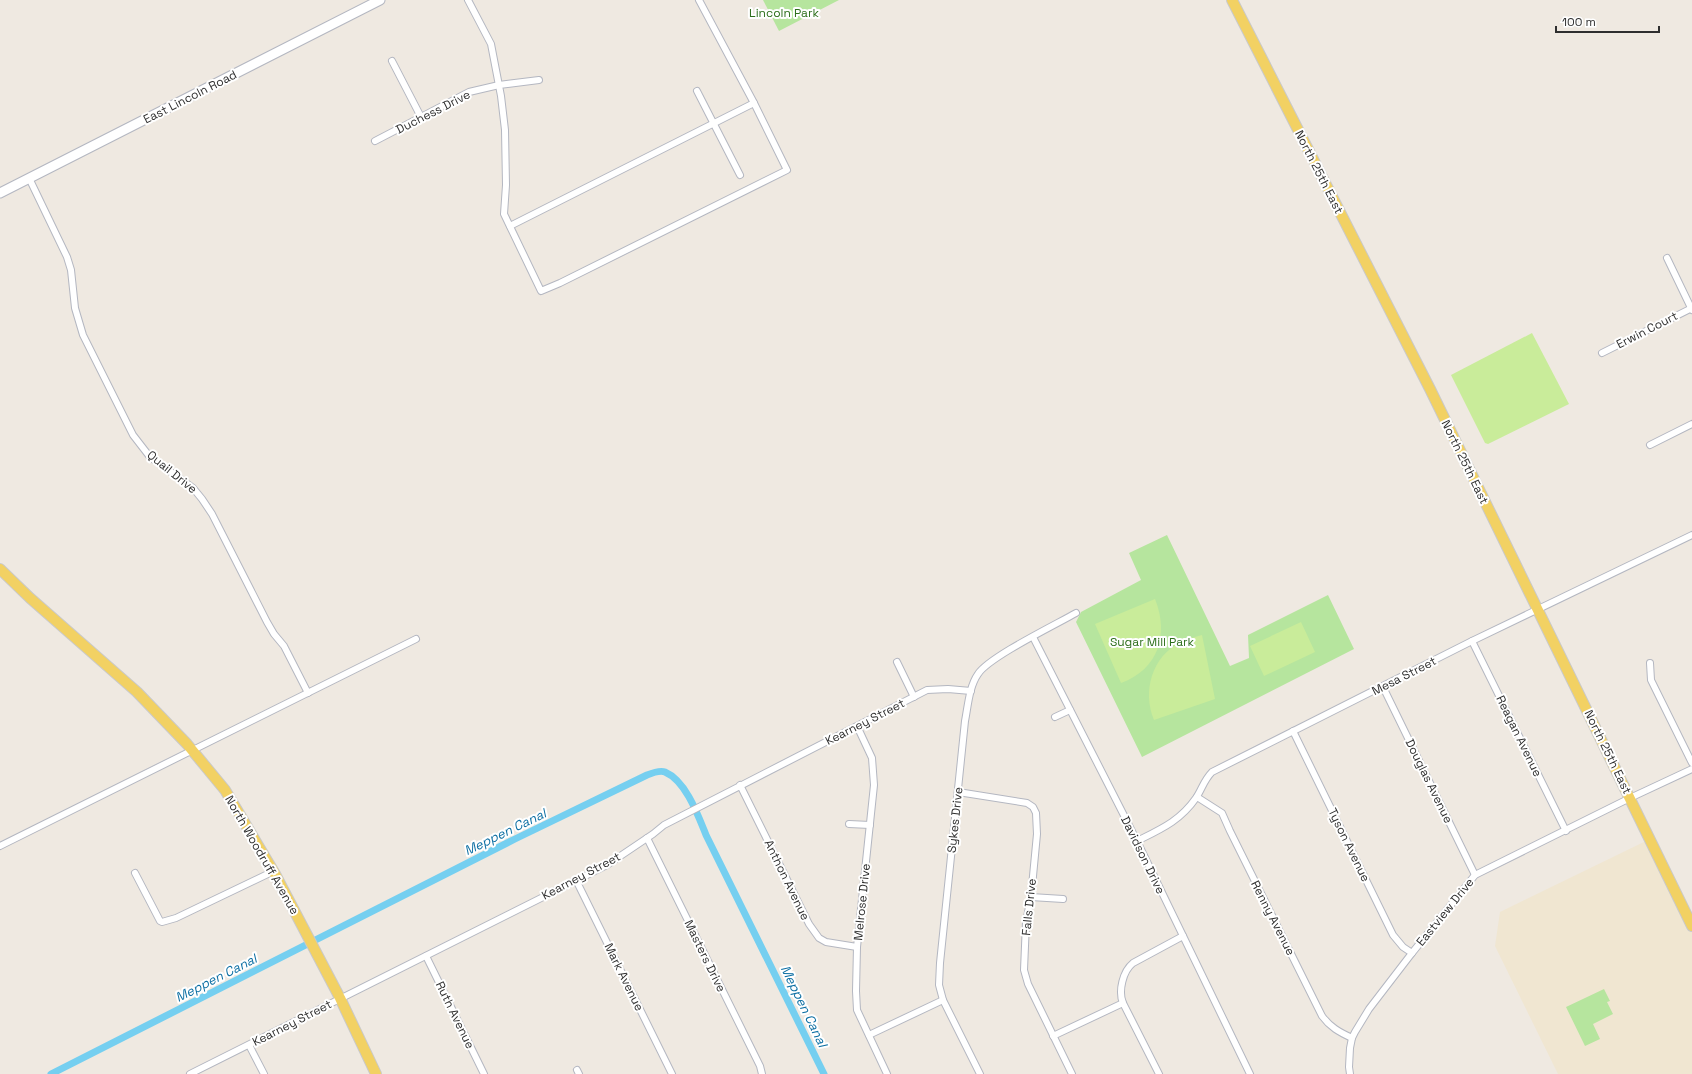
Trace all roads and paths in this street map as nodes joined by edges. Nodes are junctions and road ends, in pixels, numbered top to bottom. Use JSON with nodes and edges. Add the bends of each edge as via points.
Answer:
{"nodes":[{"id":1,"x":380,"y":0,"type":"edge"},
{"id":2,"x":468,"y":0,"type":"edge"},
{"id":3,"x":700,"y":0,"type":"edge"},
{"id":4,"x":1232,"y":0,"type":"edge"},
{"id":5,"x":392,"y":61,"type":"dead end"},
{"id":6,"x":539,"y":80,"type":"dead end"},
{"id":7,"x":499,"y":85,"type":"junction"},
{"id":8,"x":697,"y":91,"type":"dead end"},
{"id":9,"x":754,"y":104,"type":"junction"},
{"id":10,"x":421,"y":117,"type":"junction"},
{"id":11,"x":714,"y":124,"type":"junction"},
{"id":12,"x":375,"y":141,"type":"dead end"},
{"id":13,"x":740,"y":176,"type":"dead end"},
{"id":14,"x":29,"y":178,"type":"junction"},
{"id":15,"x":0,"y":193,"type":"edge"},
{"id":16,"x":510,"y":226,"type":"junction"},
{"id":17,"x":1668,"y":258,"type":"dead end"},
{"id":18,"x":1692,"y":309,"type":"edge"},
{"id":19,"x":1602,"y":353,"type":"dead end"},
{"id":20,"x":1692,"y":424,"type":"edge"},
{"id":21,"x":1650,"y":444,"type":"dead end"},
{"id":22,"x":1692,"y":535,"type":"edge"},
{"id":23,"x":0,"y":569,"type":"edge"},
{"id":24,"x":1537,"y":610,"type":"junction"},
{"id":25,"x":1076,"y":613,"type":"dead end"},
{"id":26,"x":1034,"y":637,"type":"junction"},
{"id":27,"x":416,"y":639,"type":"dead end"},
{"id":28,"x":1472,"y":641,"type":"junction"},
{"id":29,"x":897,"y":662,"type":"dead end"},
{"id":30,"x":1650,"y":663,"type":"dead end"},
{"id":31,"x":1383,"y":687,"type":"junction"},
{"id":32,"x":971,"y":691,"type":"junction"},
{"id":33,"x":308,"y":693,"type":"junction"},
{"id":34,"x":914,"y":697,"type":"junction"},
{"id":35,"x":1070,"y":710,"type":"junction"},
{"id":36,"x":1055,"y":717,"type":"dead end"},
{"id":37,"x":857,"y":726,"type":"junction"},
{"id":38,"x":1293,"y":731,"type":"junction"},
{"id":39,"x":192,"y":751,"type":"junction"},
{"id":40,"x":1692,"y":763,"type":"edge"},
{"id":41,"x":1692,"y":769,"type":"edge"},
{"id":42,"x":740,"y":785,"type":"junction"},
{"id":43,"x":958,"y":792,"type":"junction"},
{"id":44,"x":1197,"y":797,"type":"junction"},
{"id":45,"x":1630,"y":798,"type":"junction"},
{"id":46,"x":849,"y":824,"type":"dead end"},
{"id":47,"x":870,"y":825,"type":"junction"},
{"id":48,"x":1566,"y":831,"type":"junction"},
{"id":49,"x":647,"y":838,"type":"junction"},
{"id":50,"x":1137,"y":841,"type":"junction"},
{"id":51,"x":0,"y":846,"type":"edge"},
{"id":52,"x":274,"y":871,"type":"junction"},
{"id":53,"x":135,"y":873,"type":"dead end"},
{"id":54,"x":1475,"y":875,"type":"junction"},
{"id":55,"x":576,"y":880,"type":"junction"},
{"id":56,"x":1031,"y":897,"type":"junction"},
{"id":57,"x":1063,"y":899,"type":"dead end"},
{"id":58,"x":1692,"y":926,"type":"edge"},
{"id":59,"x":1183,"y":936,"type":"junction"},
{"id":60,"x":857,"y":947,"type":"junction"},
{"id":61,"x":1412,"y":953,"type":"junction"},
{"id":62,"x":426,"y":956,"type":"junction"},
{"id":63,"x":340,"y":998,"type":"junction"},
{"id":64,"x":943,"y":1000,"type":"junction"},
{"id":65,"x":1123,"y":1003,"type":"junction"},
{"id":66,"x":869,"y":1035,"type":"junction"},
{"id":67,"x":1053,"y":1036,"type":"junction"},
{"id":68,"x":1352,"y":1038,"type":"junction"},
{"id":69,"x":249,"y":1045,"type":"junction"},
{"id":70,"x":190,"y":1074,"type":"edge"},
{"id":71,"x":264,"y":1074,"type":"edge"},
{"id":72,"x":376,"y":1074,"type":"edge"},
{"id":73,"x":484,"y":1074,"type":"edge"},
{"id":74,"x":672,"y":1074,"type":"edge"},
{"id":75,"x":762,"y":1074,"type":"edge"},
{"id":76,"x":887,"y":1074,"type":"edge"},
{"id":77,"x":980,"y":1074,"type":"edge"},
{"id":78,"x":1072,"y":1074,"type":"edge"},
{"id":79,"x":1159,"y":1074,"type":"edge"},
{"id":80,"x":1250,"y":1074,"type":"edge"},
{"id":81,"x":1350,"y":1074,"type":"edge"}],
"edges":[{"from":1,"to":14,"type":"main road","name":"East Lincoln Road"},
{"from":2,"to":7,"type":"street","via":[[491,44]]},
{"from":3,"to":9,"type":"street"},
{"from":4,"to":24,"type":"main road","name":"North 25th East","via":[[1430,389]]},
{"from":5,"to":10,"type":"street"},
{"from":6,"to":7,"type":"street","name":"Duchess Drive"},
{"from":7,"to":10,"type":"street","name":"Duchess Drive","via":[[469,92]]},
{"from":7,"to":16,"type":"street","via":[[505,130],[504,214]]},
{"from":8,"to":11,"type":"street"},
{"from":9,"to":11,"type":"street"},
{"from":9,"to":16,"type":"street","via":[[787,170],[560,284],[541,292]]},
{"from":10,"to":12,"type":"street","name":"Duchess Drive"},
{"from":11,"to":13,"type":"street"},
{"from":11,"to":16,"type":"street"},
{"from":14,"to":15,"type":"main road","name":"East Lincoln Road"},
{"from":14,"to":33,"type":"street","name":"Quail Drive","via":[[63,245],[83,335],[133,435],[150,457],[193,488],[202,499],[266,622],[284,646]]},
{"from":17,"to":18,"type":"street"},
{"from":18,"to":19,"type":"street","name":"Erwin Court"},
{"from":20,"to":21,"type":"street"},
{"from":22,"to":24,"type":"street","name":"Mesa Street"},
{"from":23,"to":39,"type":"main road","name":"North Woodruff Avenue","via":[[137,692]]},
{"from":24,"to":28,"type":"street","name":"Mesa Street"},
{"from":24,"to":45,"type":"main road","name":"North 25th East"},
{"from":25,"to":26,"type":"street","name":"Sykes Drive"},
{"from":26,"to":32,"type":"street","name":"Sykes Drive","via":[[984,668],[978,674]]},
{"from":26,"to":35,"type":"street","name":"Davidson Drive"},
{"from":27,"to":33,"type":"street"},
{"from":28,"to":31,"type":"street","name":"Mesa Street"},
{"from":28,"to":48,"type":"street","name":"Reagan Avenue"},
{"from":29,"to":34,"type":"street"},
{"from":30,"to":40,"type":"street","via":[[1651,680]]},
{"from":31,"to":38,"type":"street","name":"Mesa Street"},
{"from":31,"to":54,"type":"street","name":"Douglas Avenue"},
{"from":32,"to":34,"type":"street","name":"Kearney Street","via":[[927,690]]},
{"from":32,"to":43,"type":"street","name":"Sykes Drive"},
{"from":33,"to":39,"type":"street"},
{"from":34,"to":37,"type":"street","name":"Kearney Street"},
{"from":35,"to":36,"type":"street"},
{"from":35,"to":50,"type":"street","name":"Davidson Drive"},
{"from":37,"to":42,"type":"street","name":"Kearney Street"},
{"from":37,"to":47,"type":"street","name":"Melrose Drive","via":[[872,758],[874,785]]},
{"from":38,"to":44,"type":"street","name":"Mesa Street","via":[[1212,772],[1206,778]]},
{"from":38,"to":61,"type":"street","name":"Tyson Avenue","via":[[1393,935]]},
{"from":39,"to":51,"type":"street"},
{"from":39,"to":52,"type":"main road","name":"North Woodruff Avenue","via":[[225,790]]},
{"from":41,"to":45,"type":"street","name":"Eastview Drive"},
{"from":42,"to":49,"type":"street","name":"Kearney Street","via":[[690,810]]},
{"from":42,"to":60,"type":"street","name":"Anthon Avenue","via":[[809,924],[819,938],[826,942]]},
{"from":43,"to":56,"type":"street","name":"Falls Drive","via":[[1027,802],[1033,807],[1036,813],[1037,834]]},
{"from":43,"to":64,"type":"street","name":"Sykes Drive","via":[[940,963],[939,985]]},
{"from":44,"to":50,"type":"street","name":"Mesa Street","via":[[1184,814],[1169,825]]},
{"from":44,"to":68,"type":"street","name":"Renny Avenue","via":[[1222,813],[1322,1016],[1338,1032]]},
{"from":45,"to":48,"type":"street","name":"Eastview Drive"},
{"from":45,"to":58,"type":"main road","name":"North 25th East"},
{"from":46,"to":47,"type":"street"},
{"from":47,"to":60,"type":"street","name":"Melrose Drive"},
{"from":48,"to":54,"type":"street","name":"Eastview Drive"},
{"from":49,"to":55,"type":"street","name":"Kearney Street","via":[[607,865]]},
{"from":49,"to":75,"type":"street","name":"Masters Drive"},
{"from":50,"to":59,"type":"street","name":"Davidson Drive"},
{"from":52,"to":53,"type":"street","via":[[176,918],[162,922]]},
{"from":52,"to":63,"type":"main road","name":"North Woodruff Avenue"},
{"from":54,"to":61,"type":"street","name":"Eastview Drive"},
{"from":55,"to":62,"type":"street","name":"Kearney Street"},
{"from":55,"to":74,"type":"street","name":"Mark Avenue"},
{"from":56,"to":57,"type":"street"},
{"from":56,"to":67,"type":"street","name":"Falls Drive","via":[[1026,922],[1024,970]]},
{"from":59,"to":65,"type":"street","via":[[1129,966],[1123,981]]},
{"from":59,"to":80,"type":"street","name":"Davidson Drive"},
{"from":60,"to":66,"type":"street","name":"Melrose Drive","via":[[857,1010]]},
{"from":61,"to":68,"type":"street","name":"Eastview Drive","via":[[1369,1009]]},
{"from":62,"to":63,"type":"street","name":"Kearney Street"},
{"from":62,"to":73,"type":"street","name":"Ruth Avenue"},
{"from":63,"to":69,"type":"street","name":"Kearney Street"},
{"from":63,"to":72,"type":"main road","name":"North Woodruff Avenue"},
{"from":64,"to":66,"type":"street"},
{"from":64,"to":77,"type":"street","name":"Sykes Drive"},
{"from":65,"to":67,"type":"street"},
{"from":65,"to":79,"type":"street"},
{"from":66,"to":76,"type":"street","name":"Melrose Drive"},
{"from":67,"to":78,"type":"street","name":"Falls Drive"},
{"from":68,"to":81,"type":"street","name":"Eastview Drive"},
{"from":69,"to":70,"type":"street","name":"Kearney Street"},
{"from":69,"to":71,"type":"street"}]}
